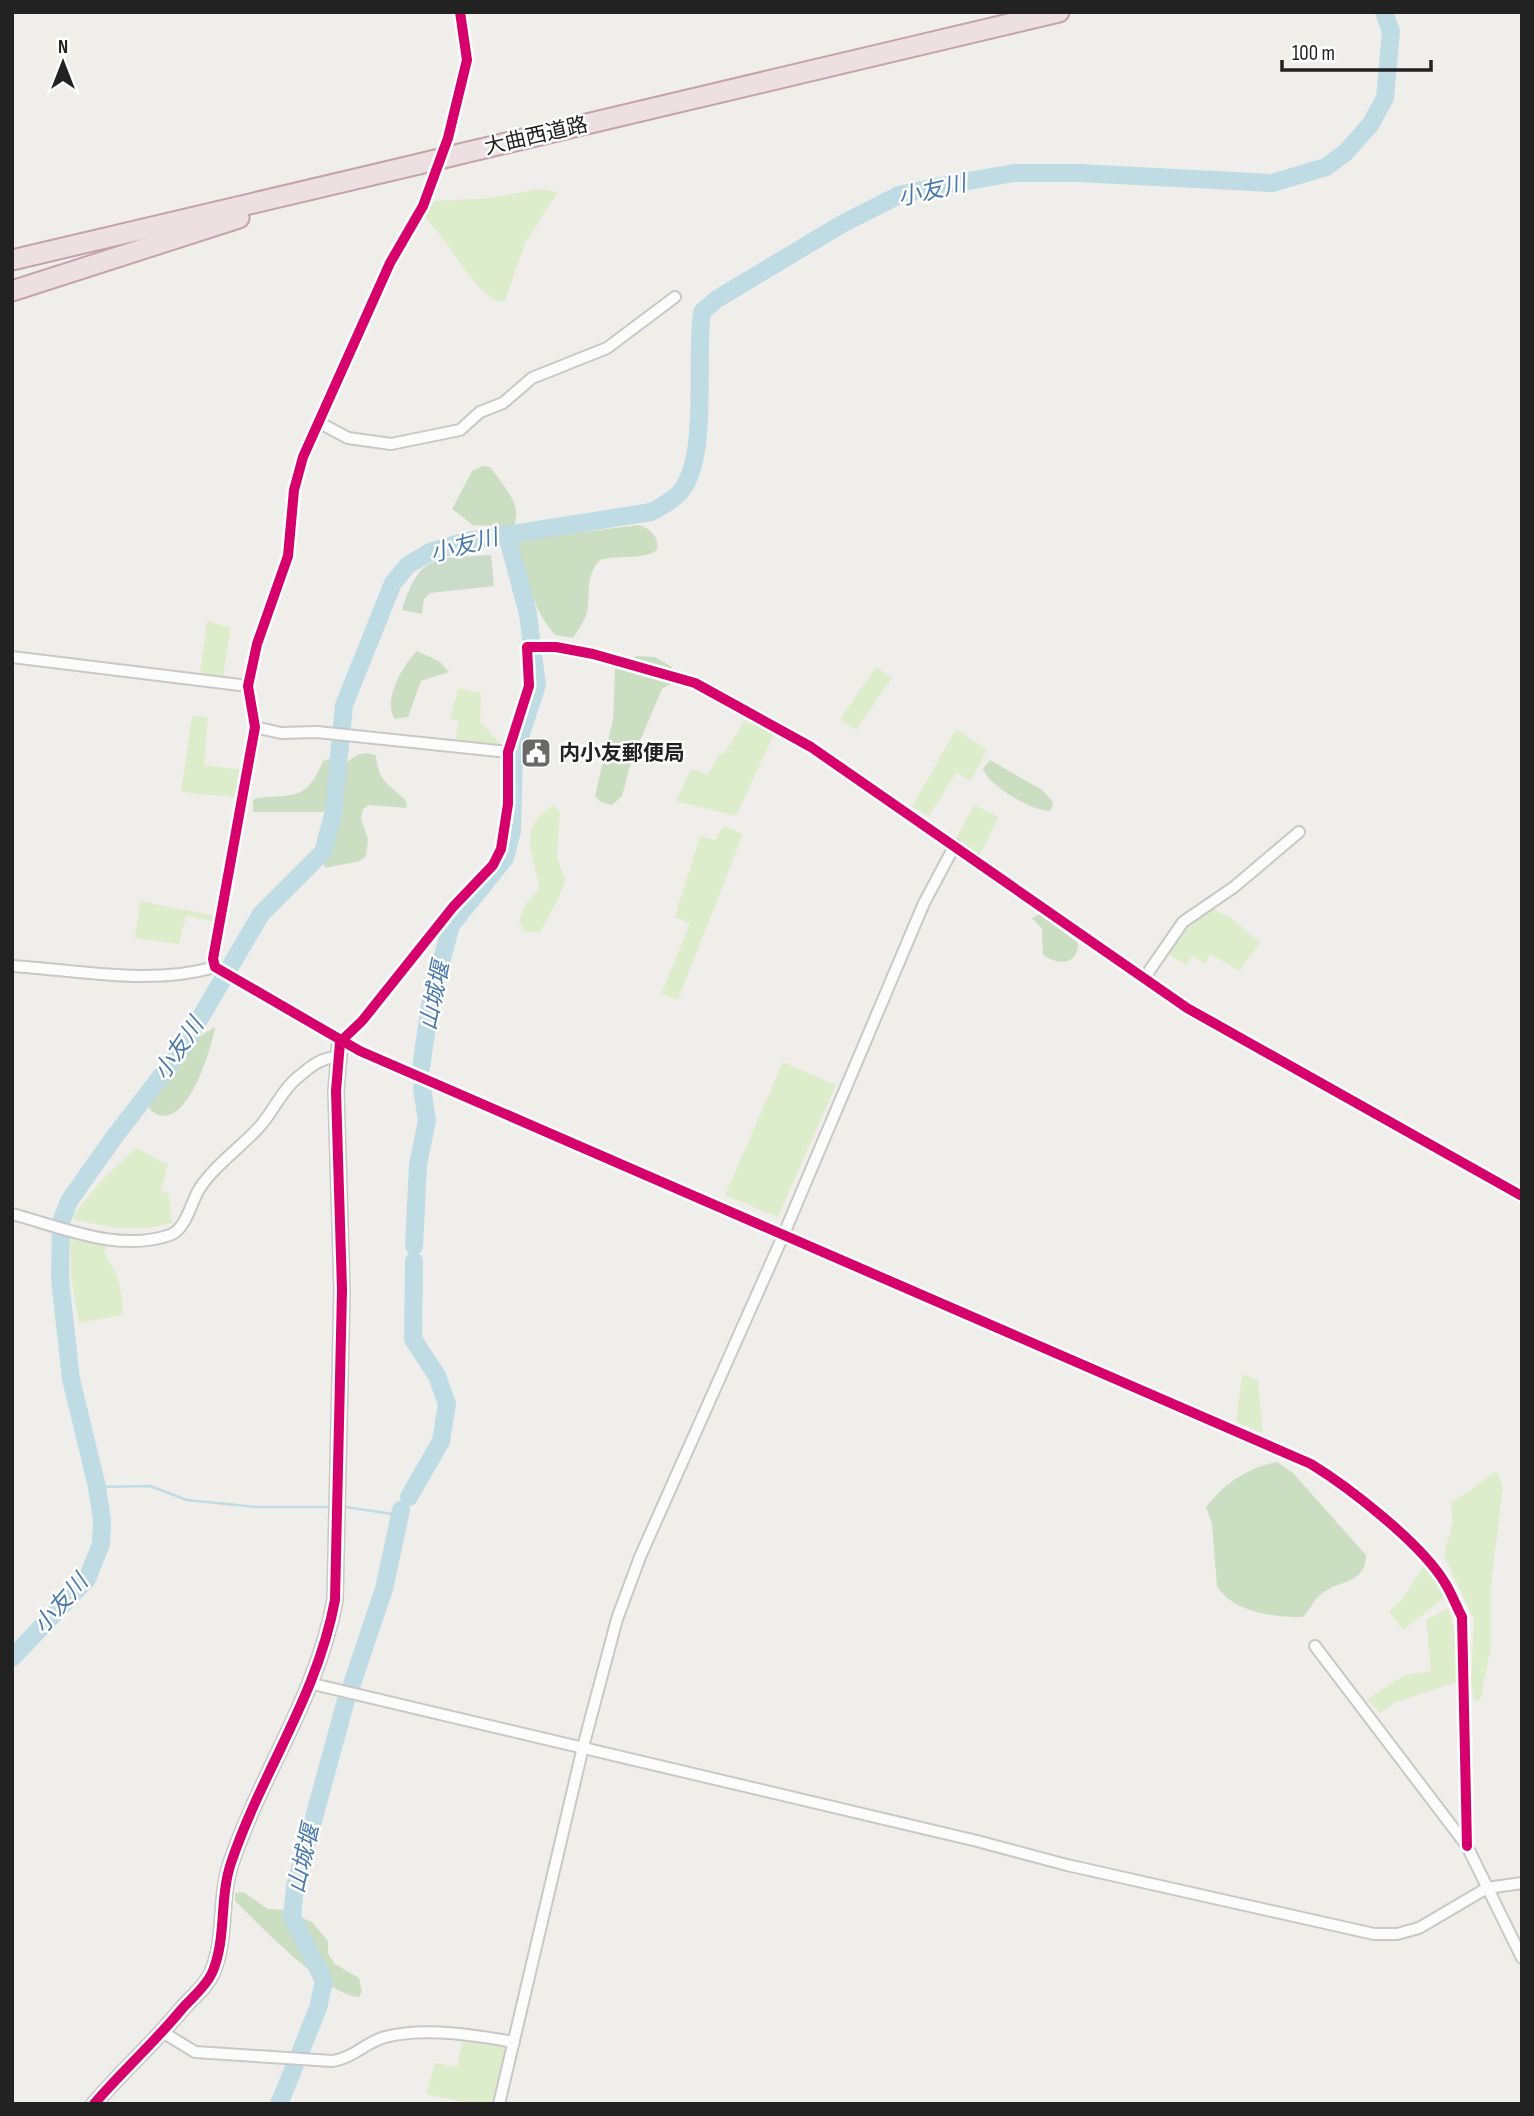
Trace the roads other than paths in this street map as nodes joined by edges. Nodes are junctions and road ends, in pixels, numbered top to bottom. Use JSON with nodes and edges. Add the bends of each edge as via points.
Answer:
{"nodes":[{"id":1,"x":460,"y":12,"type":"edge"},
{"id":2,"x":1059,"y":12,"type":"edge"},
{"id":3,"x":373,"y":175,"type":"junction"},
{"id":4,"x":208,"y":214,"type":"junction"},
{"id":5,"x":12,"y":247,"type":"edge"},
{"id":6,"x":12,"y":260,"type":"edge"},
{"id":7,"x":12,"y":291,"type":"edge"},
{"id":8,"x":675,"y":297,"type":"dead end"},
{"id":9,"x":320,"y":423,"type":"junction"},
{"id":10,"x":12,"y":657,"type":"edge"},
{"id":11,"x":248,"y":687,"type":"junction"},
{"id":12,"x":255,"y":727,"type":"junction"},
{"id":13,"x":508,"y":752,"type":"junction"},
{"id":14,"x":1299,"y":832,"type":"dead end"},
{"id":15,"x":955,"y":845,"type":"junction"},
{"id":16,"x":12,"y":966,"type":"edge"},
{"id":17,"x":215,"y":967,"type":"junction"},
{"id":18,"x":1145,"y":977,"type":"junction"},
{"id":19,"x":340,"y":1042,"type":"junction"},
{"id":20,"x":339,"y":1058,"type":"junction"},
{"id":21,"x":1522,"y":1196,"type":"edge"},
{"id":22,"x":12,"y":1214,"type":"edge"},
{"id":23,"x":783,"y":1236,"type":"junction"},
{"id":24,"x":1315,"y":1646,"type":"dead end"},
{"id":25,"x":313,"y":1684,"type":"junction"},
{"id":26,"x":583,"y":1747,"type":"junction"},
{"id":27,"x":1467,"y":1846,"type":"junction"},
{"id":28,"x":1522,"y":1883,"type":"edge"},
{"id":29,"x":1487,"y":1888,"type":"junction"},
{"id":30,"x":1522,"y":1958,"type":"edge"},
{"id":31,"x":164,"y":2033,"type":"junction"},
{"id":32,"x":514,"y":2042,"type":"junction"},
{"id":33,"x":94,"y":2104,"type":"edge"},
{"id":34,"x":499,"y":2104,"type":"edge"}],
"edges":[{"from":1,"to":9,"type":"street","via":[[467,60],[449,138],[423,206],[390,263]]},
{"from":2,"to":3,"type":"highway","name":"大曲西道路","bridge":true},
{"from":3,"to":4,"type":"highway","name":"大曲西道路"},
{"from":3,"to":7,"type":"highway"},
{"from":4,"to":5,"type":"highway"},
{"from":4,"to":6,"type":"highway","name":"大曲西道路"},
{"from":8,"to":9,"type":"street","via":[[607,348],[532,378],[460,430],[391,444],[348,438]]},
{"from":9,"to":11,"type":"street","via":[[303,457],[294,490],[288,556],[257,644]]},
{"from":10,"to":11,"type":"street"},
{"from":11,"to":12,"type":"street"},
{"from":12,"to":13,"type":"street"},
{"from":12,"to":17,"type":"street"},
{"from":13,"to":15,"type":"street","via":[[529,686],[527,647],[593,654],[695,684],[747,710],[811,747]]},
{"from":13,"to":19,"type":"street","via":[[505,833],[493,865]]},
{"from":14,"to":18,"type":"street","via":[[1234,887],[1183,922]]},
{"from":15,"to":18,"type":"street"},
{"from":15,"to":23,"type":"street","via":[[924,903]]},
{"from":16,"to":17,"type":"street","via":[[107,976],[195,973]]},
{"from":17,"to":19,"type":"street"},
{"from":18,"to":21,"type":"street","via":[[1187,1008]]},
{"from":19,"to":20,"type":"street"},
{"from":19,"to":23,"type":"street"},
{"from":20,"to":22,"type":"street","via":[[315,1064],[293,1080],[264,1122],[200,1188],[171,1235],[119,1240]]},
{"from":20,"to":25,"type":"street","via":[[342,1290],[334,1600]]},
{"from":23,"to":26,"type":"street","via":[[640,1557],[617,1619]]},
{"from":23,"to":27,"type":"street","via":[[1311,1464],[1396,1530],[1439,1574],[1462,1617]]},
{"from":24,"to":27,"type":"street"},
{"from":25,"to":26,"type":"street"},
{"from":25,"to":31,"type":"street","via":[[230,1866],[212,1972]]},
{"from":26,"to":29,"type":"street","via":[[1374,1934],[1419,1928]]},
{"from":26,"to":32,"type":"street"},
{"from":27,"to":29,"type":"street"},
{"from":28,"to":29,"type":"street"},
{"from":29,"to":30,"type":"street"},
{"from":31,"to":32,"type":"street","via":[[195,2052],[332,2061],[348,2059],[369,2044],[397,2035],[470,2035]]},
{"from":31,"to":33,"type":"street"},
{"from":32,"to":34,"type":"street"}]}
